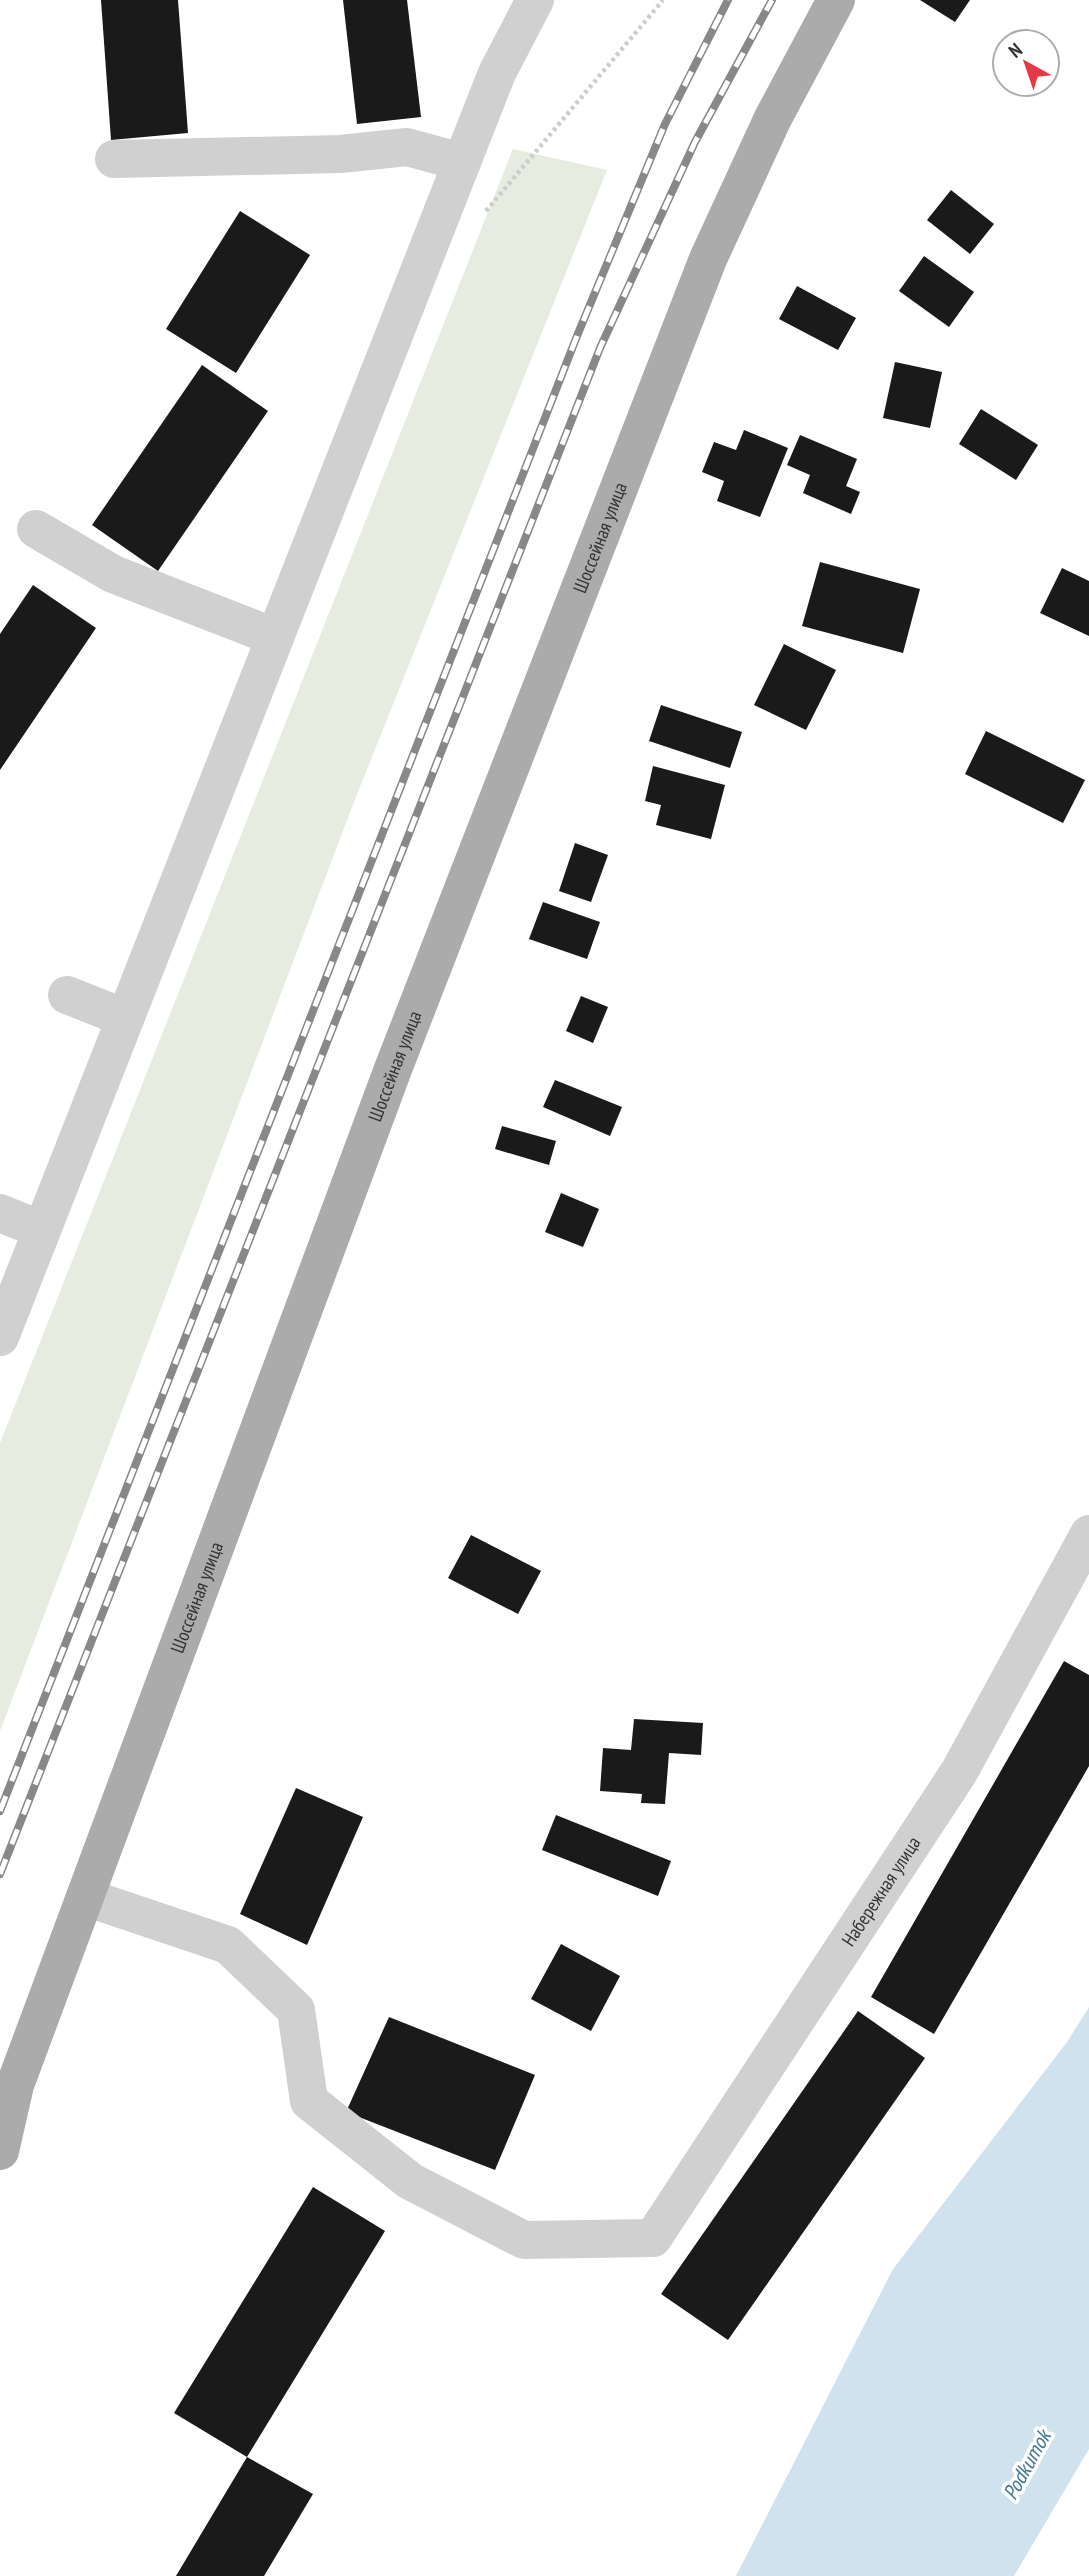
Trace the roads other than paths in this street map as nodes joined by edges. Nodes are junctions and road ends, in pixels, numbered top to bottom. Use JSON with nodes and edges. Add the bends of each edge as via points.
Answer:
{"nodes":[{"id":1,"x":535,"y":0,"type":"edge"},
{"id":2,"x":835,"y":0,"type":"edge"},
{"id":3,"x":114,"y":159,"type":"dead end"},
{"id":4,"x":462,"y":162,"type":"junction"},
{"id":5,"x":36,"y":529,"type":"dead end"},
{"id":6,"x":275,"y":637,"type":"junction"},
{"id":7,"x":67,"y":995,"type":"dead end"},
{"id":8,"x":125,"y":1018,"type":"junction"},
{"id":9,"x":0,"y":1213,"type":"edge"},
{"id":10,"x":42,"y":1230,"type":"junction"},
{"id":11,"x":0,"y":1337,"type":"edge"},
{"id":12,"x":1089,"y":1534,"type":"edge"},
{"id":13,"x":85,"y":1897,"type":"junction"},
{"id":14,"x":0,"y":2151,"type":"edge"}],
"edges":[{"from":1,"to":4,"type":"street","via":[[497,74]]},
{"from":2,"to":13,"type":"main road","name":"Шоссейная улица","via":[[773,118],[708,259],[388,1082]]},
{"from":3,"to":4,"type":"street","via":[[340,154],[407,147]]},
{"from":4,"to":6,"type":"street"},
{"from":5,"to":6,"type":"street","via":[[113,574]]},
{"from":6,"to":8,"type":"street"},
{"from":7,"to":8,"type":"street"},
{"from":8,"to":10,"type":"street"},
{"from":9,"to":10,"type":"street"},
{"from":10,"to":11,"type":"street"},
{"from":12,"to":13,"type":"street","name":"Набережная улица","via":[[960,1772],[653,2238],[524,2240],[410,2181],[309,2101],[296,2010],[228,1945]]},
{"from":13,"to":14,"type":"main road","name":"Шоссейная улица","via":[[15,2085]]}]}
